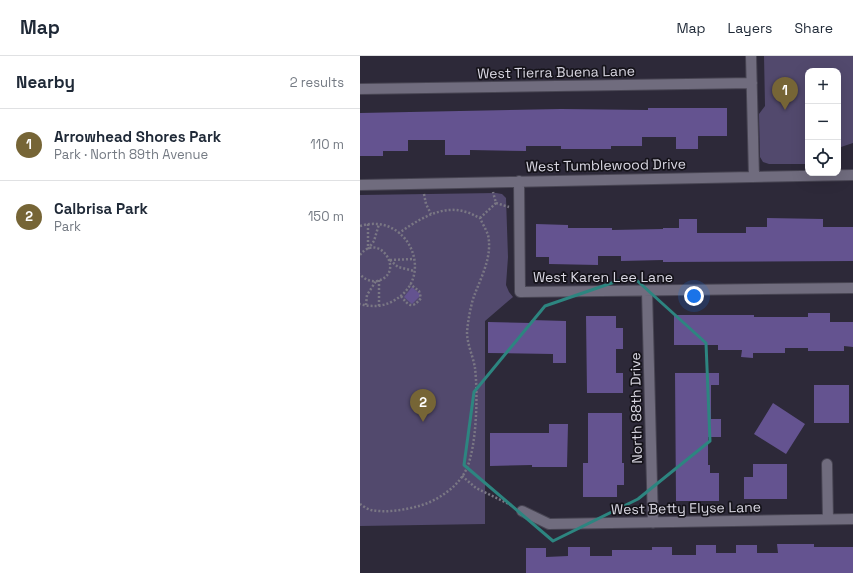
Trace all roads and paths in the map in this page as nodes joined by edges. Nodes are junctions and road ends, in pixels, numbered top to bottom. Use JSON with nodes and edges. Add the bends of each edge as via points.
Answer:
{"nodes":[{"id":1,"x":751,"y":56,"type":"edge"},
{"id":2,"x":752,"y":83,"type":"junction"},
{"id":3,"x":360,"y":89,"type":"edge"},
{"id":4,"x":853,"y":176,"type":"edge"},
{"id":5,"x":754,"y":177,"type":"junction"},
{"id":6,"x":519,"y":181,"type":"junction"},
{"id":7,"x":492,"y":182,"type":"junction"},
{"id":8,"x":422,"y":184,"type":"junction"},
{"id":9,"x":360,"y":185,"type":"edge"},
{"id":10,"x":431,"y":214,"type":"junction"},
{"id":11,"x":480,"y":218,"type":"junction"},
{"id":12,"x":368,"y":224,"type":"junction"},
{"id":13,"x":379,"y":224,"type":"junction"},
{"id":14,"x":360,"y":226,"type":"edge"},
{"id":15,"x":399,"y":233,"type":"junction"},
{"id":16,"x":368,"y":249,"type":"junction"},
{"id":17,"x":360,"y":255,"type":"edge"},
{"id":18,"x":414,"y":259,"type":"junction"},
{"id":19,"x":390,"y":260,"type":"junction"},
{"id":20,"x":414,"y":271,"type":"junction"},
{"id":21,"x":360,"y":274,"type":"edge"},
{"id":22,"x":378,"y":280,"type":"junction"},
{"id":23,"x":410,"y":284,"type":"junction"},
{"id":24,"x":853,"y":288,"type":"edge"},
{"id":25,"x":648,"y":291,"type":"junction"},
{"id":26,"x":401,"y":296,"type":"junction"},
{"id":27,"x":360,"y":304,"type":"edge"},
{"id":28,"x":366,"y":305,"type":"junction"},
{"id":29,"x":378,"y":306,"type":"junction"},
{"id":30,"x":827,"y":464,"type":"dead end"},
{"id":31,"x":462,"y":476,"type":"junction"},
{"id":32,"x":360,"y":504,"type":"edge"},
{"id":33,"x":522,"y":511,"type":"joint"},
{"id":34,"x":828,"y":519,"type":"junction"},
{"id":35,"x":853,"y":519,"type":"edge"},
{"id":36,"x":653,"y":523,"type":"junction"}],
"edges":[{"from":1,"to":2,"type":"street"},
{"from":2,"to":3,"type":"street","name":"West Tierra Buena Lane"},
{"from":2,"to":5,"type":"street"},
{"from":4,"to":5,"type":"street","name":"West Tumblewood Drive"},
{"from":5,"to":6,"type":"street","name":"West Tumblewood Drive"},
{"from":6,"to":7,"type":"street","name":"West Tumblewood Drive"},
{"from":6,"to":25,"type":"street","name":"West Karen Lee Lane","via":[[520,292]]},
{"from":7,"to":8,"type":"street","name":"West Tumblewood Drive"},
{"from":7,"to":11,"type":"path","via":[[496,203]]},
{"from":8,"to":9,"type":"street","name":"West Tumblewood Drive"},
{"from":8,"to":10,"type":"path"},
{"from":10,"to":11,"type":"path","via":[[448,210],[464,211]]},
{"from":10,"to":15,"type":"path"},
{"from":11,"to":31,"type":"path","via":[[488,234],[487,261],[469,316],[467,334],[475,366],[477,409],[471,454]]},
{"from":12,"to":13,"type":"path"},
{"from":12,"to":14,"type":"path"},
{"from":12,"to":16,"type":"path"},
{"from":13,"to":15,"type":"path","via":[[389,226]]},
{"from":13,"to":16,"type":"path","via":[[374,241]]},
{"from":15,"to":18,"type":"path","via":[[408,242]]},
{"from":16,"to":17,"type":"path"},
{"from":16,"to":19,"type":"path","via":[[378,248]]},
{"from":18,"to":19,"type":"path"},
{"from":18,"to":20,"type":"path"},
{"from":19,"to":20,"type":"path","via":[[398,267]]},
{"from":19,"to":22,"type":"path","via":[[386,276]]},
{"from":20,"to":23,"type":"path"},
{"from":21,"to":22,"type":"path","via":[[366,280]]},
{"from":22,"to":28,"type":"path","via":[[367,295]]},
{"from":22,"to":29,"type":"path"},
{"from":23,"to":26,"type":"path"},
{"from":23,"to":26,"type":"path","via":[[419,291],[421,298],[416,305],[411,306]]},
{"from":24,"to":25,"type":"street","name":"West Karen Lee Lane"},
{"from":25,"to":36,"type":"street","name":"North 88th Drive"},
{"from":26,"to":29,"type":"path"},
{"from":27,"to":28,"type":"path"},
{"from":28,"to":29,"type":"path"},
{"from":30,"to":34,"type":"street"},
{"from":31,"to":32,"type":"path","via":[[457,484],[443,495],[426,504],[408,509],[370,510]]},
{"from":31,"to":33,"type":"path","via":[[476,488]]},
{"from":33,"to":36,"type":"street","name":"West Betty Elyse Lane","via":[[549,524]]},
{"from":34,"to":35,"type":"street","name":"West Betty Elyse Lane"},
{"from":34,"to":36,"type":"street","name":"West Betty Elyse Lane"}]}
